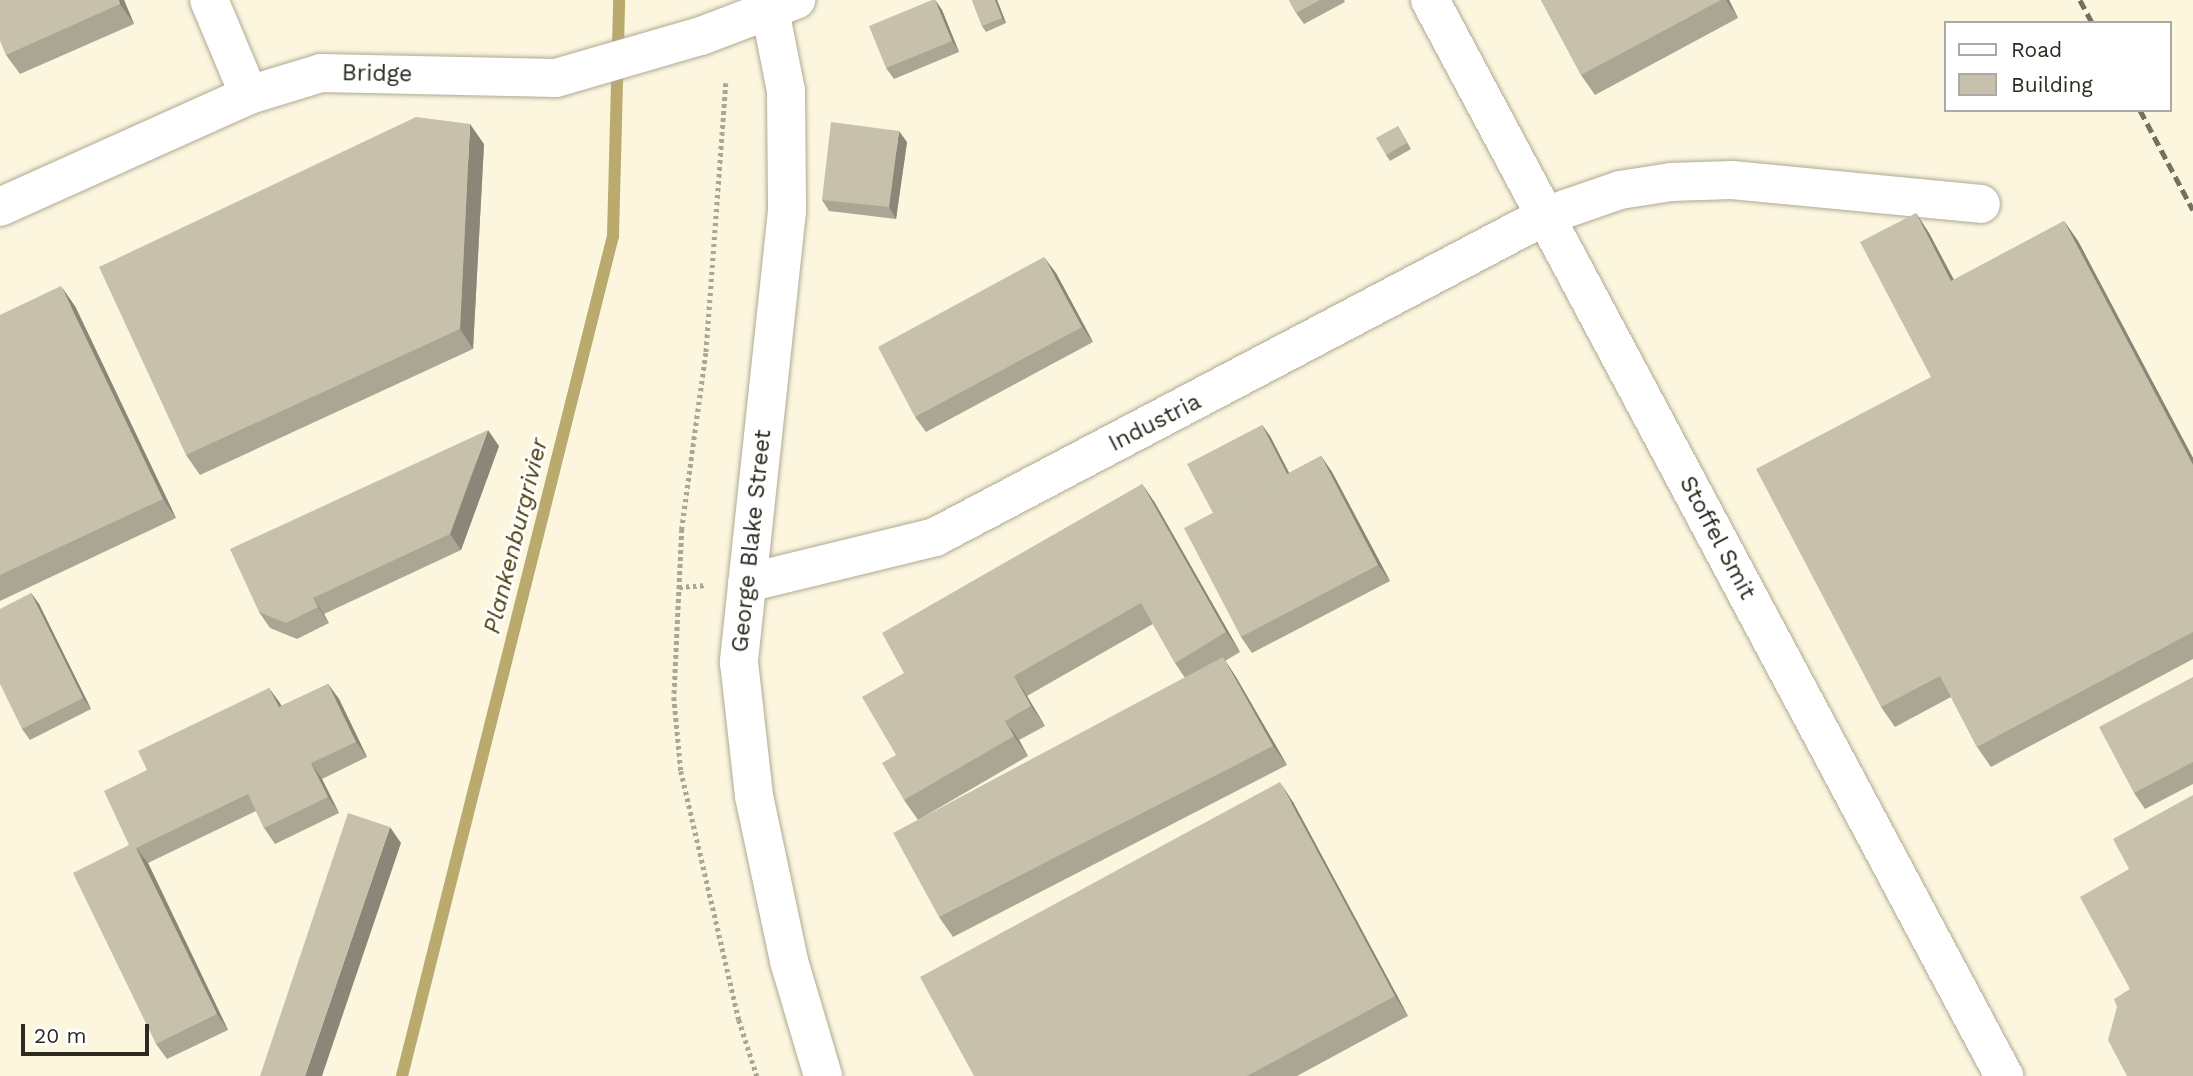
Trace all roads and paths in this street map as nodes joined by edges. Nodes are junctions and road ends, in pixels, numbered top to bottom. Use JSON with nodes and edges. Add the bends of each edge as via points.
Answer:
{"nodes":[{"id":1,"x":209,"y":0,"type":"edge"},
{"id":2,"x":1430,"y":0,"type":"edge"},
{"id":3,"x":778,"y":3,"type":"edge"},
{"id":4,"x":250,"y":95,"type":"junction"},
{"id":5,"x":1980,"y":204,"type":"dead end"},
{"id":6,"x":0,"y":207,"type":"edge"},
{"id":7,"x":1545,"y":216,"type":"junction"},
{"id":8,"x":747,"y":583,"type":"junction"},
{"id":9,"x":823,"y":1076,"type":"edge"},
{"id":10,"x":2004,"y":1076,"type":"edge"}],
"edges":[{"from":1,"to":4,"type":"street"},
{"from":2,"to":7,"type":"street","name":"Stoffel Smit"},
{"from":3,"to":4,"type":"street","name":"Bridge","via":[[701,36],[556,78],[321,73]]},
{"from":3,"to":8,"type":"street","name":"George Blake Street","via":[[786,91],[787,211]]},
{"from":4,"to":6,"type":"street","name":"Bridge"},
{"from":5,"to":7,"type":"street","name":"Industria","via":[[1732,180],[1620,190]]},
{"from":7,"to":8,"type":"street","name":"Industria","via":[[935,537]]},
{"from":7,"to":10,"type":"street","name":"Stoffel Smit"},
{"from":8,"to":9,"type":"street","name":"George Blake Street","via":[[739,662],[754,796],[789,961]]}]}
